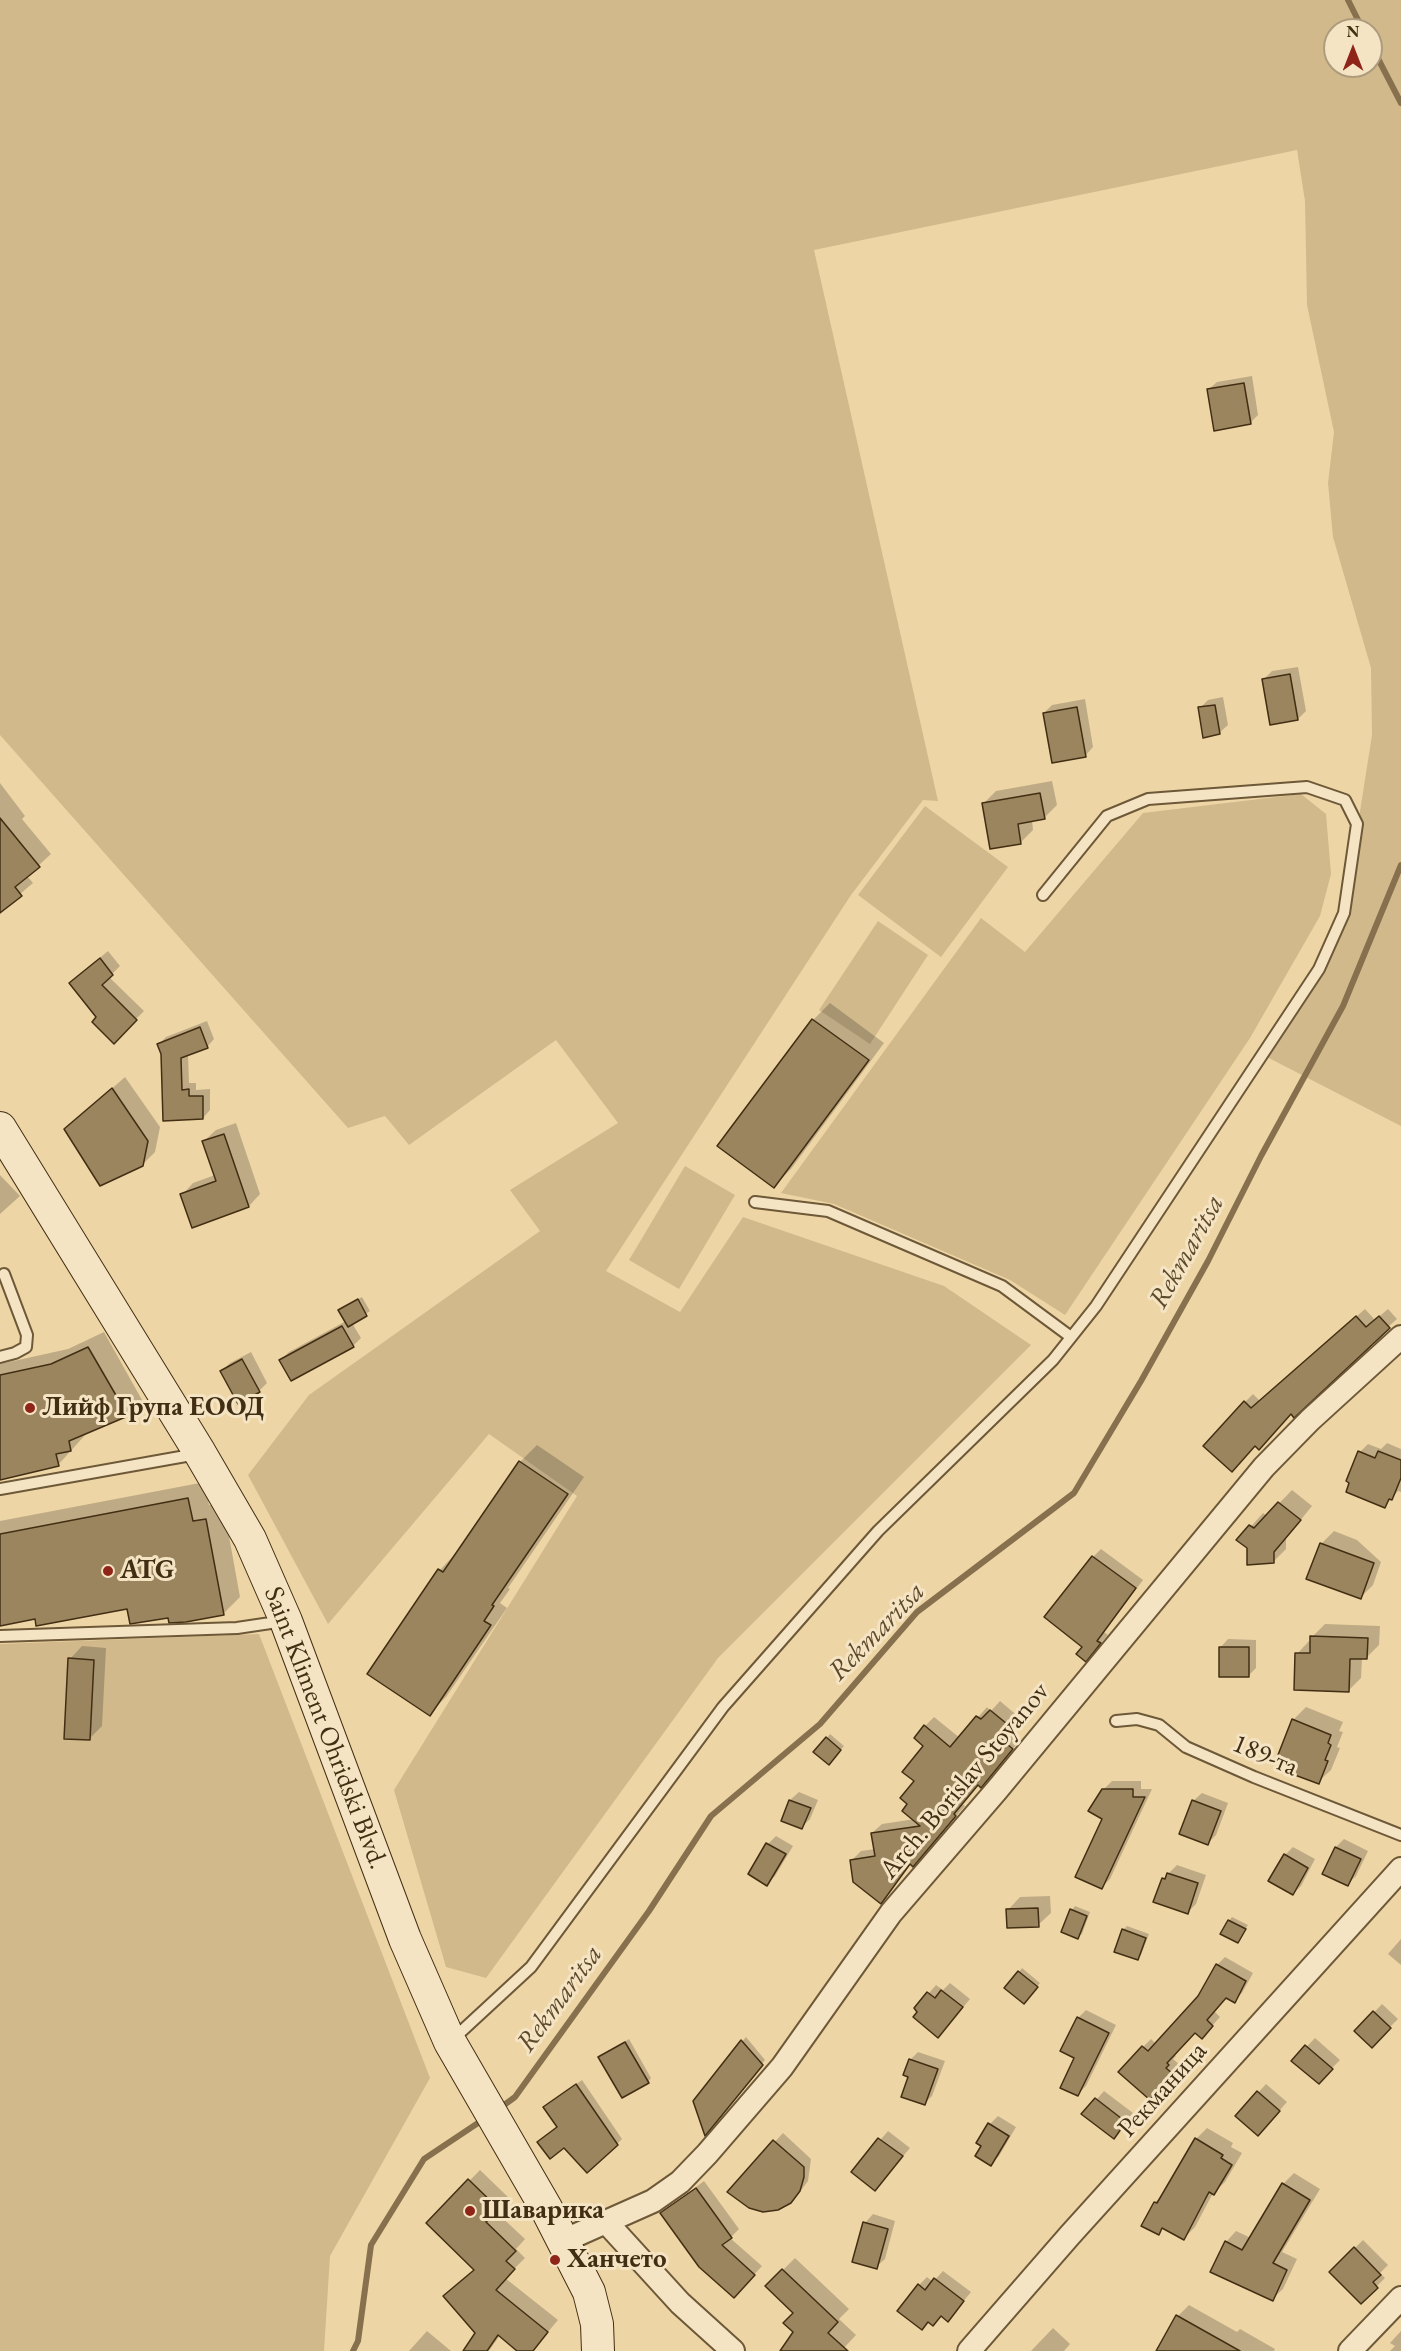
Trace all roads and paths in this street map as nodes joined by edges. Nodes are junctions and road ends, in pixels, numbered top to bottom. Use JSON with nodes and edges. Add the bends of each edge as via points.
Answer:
{"nodes":[{"id":1,"x":1043,"y":895,"type":"dead end"},
{"id":2,"x":0,"y":1128,"type":"edge"},
{"id":3,"x":755,"y":1202,"type":"dead end"},
{"id":4,"x":4,"y":1274,"type":"dead end"},
{"id":5,"x":1071,"y":1337,"type":"junction"},
{"id":6,"x":1401,"y":1337,"type":"edge"},
{"id":7,"x":0,"y":1357,"type":"edge"},
{"id":8,"x":200,"y":1454,"type":"junction"},
{"id":9,"x":0,"y":1489,"type":"edge"},
{"id":10,"x":286,"y":1621,"type":"junction"},
{"id":11,"x":0,"y":1636,"type":"edge"},
{"id":12,"x":1116,"y":1720,"type":"dead end"},
{"id":13,"x":1401,"y":1835,"type":"edge"},
{"id":14,"x":1401,"y":1869,"type":"edge"},
{"id":15,"x":454,"y":2050,"type":"junction"},
{"id":16,"x":607,"y":2223,"type":"junction"},
{"id":17,"x":563,"y":2241,"type":"junction"},
{"id":18,"x":1401,"y":2298,"type":"edge"},
{"id":19,"x":598,"y":2351,"type":"edge"},
{"id":20,"x":733,"y":2351,"type":"edge"},
{"id":21,"x":969,"y":2351,"type":"edge"},
{"id":22,"x":1350,"y":2351,"type":"edge"}],
"edges":[{"from":1,"to":5,"type":"lane","via":[[1107,816],[1148,799],[1307,787],[1345,800],[1358,825],[1344,913],[1319,969],[1096,1306]]},
{"from":2,"to":8,"type":"main road","name":"Saint Kliment Ohridski Blvd."},
{"from":3,"to":5,"type":"lane","via":[[828,1211],[1002,1286]]},
{"from":4,"to":7,"type":"lane","via":[[27,1335],[26,1347]]},
{"from":5,"to":15,"type":"lane","via":[[1053,1360],[878,1531],[723,1707],[531,1967]]},
{"from":6,"to":16,"type":"street","name":"Аrch. Borislav Stoyanov","via":[[1264,1467],[891,1913],[782,2067],[707,2154],[680,2182],[653,2201]]},
{"from":8,"to":9,"type":"lane"},
{"from":8,"to":10,"type":"main road","name":"Saint Kliment Ohridski Blvd.","via":[[250,1539]]},
{"from":10,"to":11,"type":"lane","via":[[237,1628]]},
{"from":10,"to":15,"type":"main road","name":"Saint Kliment Ohridski Blvd.","via":[[405,1939]]},
{"from":12,"to":13,"type":"lane","name":"189-та","via":[[1137,1719],[1159,1725],[1186,1747]]},
{"from":14,"to":21,"type":"street","name":"Рекманица"},
{"from":15,"to":17,"type":"main road","name":"Saint Kliment Ohridski Blvd."},
{"from":16,"to":17,"type":"street","name":"Аrch. Borislav Stoyanov"},
{"from":16,"to":20,"type":"street","via":[[680,2303]]},
{"from":17,"to":19,"type":"main road","name":"Saint Kliment Ohridski Blvd.","via":[[589,2292],[597,2324]]},
{"from":18,"to":22,"type":"street"}]}
